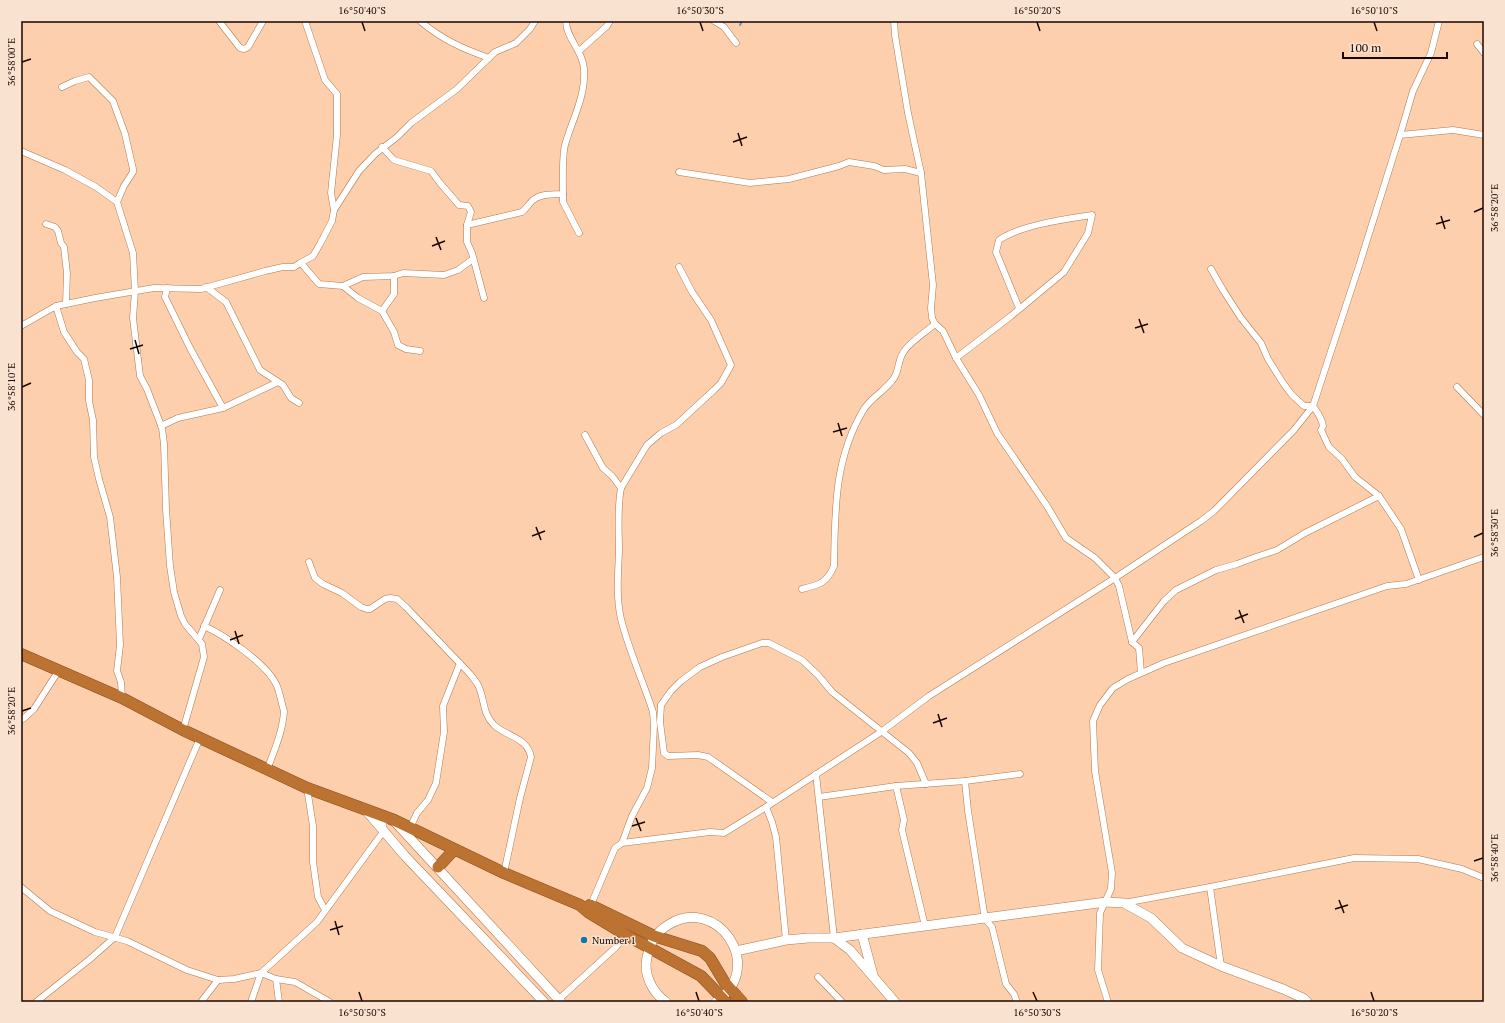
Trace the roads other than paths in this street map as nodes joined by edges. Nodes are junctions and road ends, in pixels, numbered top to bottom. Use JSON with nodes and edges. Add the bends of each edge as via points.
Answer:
{"nodes":[{"id":1,"x":220,"y":21,"type":"edge"},
{"id":2,"x":263,"y":21,"type":"edge"},
{"id":3,"x":305,"y":21,"type":"edge"},
{"id":4,"x":420,"y":21,"type":"edge"},
{"id":5,"x":535,"y":21,"type":"edge"},
{"id":6,"x":566,"y":21,"type":"edge"},
{"id":7,"x":610,"y":21,"type":"edge"},
{"id":8,"x":714,"y":21,"type":"edge"},
{"id":9,"x":894,"y":21,"type":"edge"},
{"id":10,"x":1439,"y":21,"type":"edge"},
{"id":11,"x":736,"y":43,"type":"dead end"},
{"id":12,"x":1477,"y":44,"type":"dead end"},
{"id":13,"x":578,"y":51,"type":"junction"},
{"id":14,"x":1484,"y":53,"type":"edge"},
{"id":15,"x":488,"y":58,"type":"junction"},
{"id":16,"x":62,"y":87,"type":"dead end"},
{"id":17,"x":1400,"y":135,"type":"junction"},
{"id":18,"x":1484,"y":135,"type":"edge"},
{"id":19,"x":382,"y":147,"type":"junction"},
{"id":20,"x":21,"y":152,"type":"edge"},
{"id":21,"x":679,"y":172,"type":"dead end"},
{"id":22,"x":921,"y":173,"type":"junction"},
{"id":23,"x":563,"y":194,"type":"junction"},
{"id":24,"x":117,"y":202,"type":"junction"},
{"id":25,"x":334,"y":210,"type":"junction"},
{"id":26,"x":46,"y":224,"type":"dead end"},
{"id":27,"x":467,"y":225,"type":"junction"},
{"id":28,"x":579,"y":233,"type":"dead end"},
{"id":29,"x":473,"y":259,"type":"junction"},
{"id":30,"x":301,"y":263,"type":"junction"},
{"id":31,"x":680,"y":266,"type":"dead end"},
{"id":32,"x":1211,"y":269,"type":"dead end"},
{"id":33,"x":394,"y":276,"type":"junction"},
{"id":34,"x":343,"y":286,"type":"junction"},
{"id":35,"x":206,"y":287,"type":"junction"},
{"id":36,"x":168,"y":288,"type":"junction"},
{"id":37,"x":135,"y":291,"type":"junction"},
{"id":38,"x":484,"y":298,"type":"dead end"},
{"id":39,"x":66,"y":304,"type":"junction"},
{"id":40,"x":56,"y":306,"type":"junction"},
{"id":41,"x":1019,"y":308,"type":"junction"},
{"id":42,"x":382,"y":311,"type":"junction"},
{"id":43,"x":935,"y":324,"type":"junction"},
{"id":44,"x":21,"y":326,"type":"edge"},
{"id":45,"x":420,"y":351,"type":"dead end"},
{"id":46,"x":956,"y":358,"type":"junction"},
{"id":47,"x":278,"y":382,"type":"junction"},
{"id":48,"x":1457,"y":387,"type":"dead end"},
{"id":49,"x":298,"y":403,"type":"dead end"},
{"id":50,"x":1313,"y":406,"type":"junction"},
{"id":51,"x":223,"y":408,"type":"junction"},
{"id":52,"x":1484,"y":415,"type":"edge"},
{"id":53,"x":160,"y":426,"type":"junction"},
{"id":54,"x":584,"y":435,"type":"dead end"},
{"id":55,"x":621,"y":488,"type":"junction"},
{"id":56,"x":1379,"y":496,"type":"junction"},
{"id":57,"x":1484,"y":557,"type":"edge"},
{"id":58,"x":310,"y":562,"type":"dead end"},
{"id":59,"x":1115,"y":578,"type":"junction"},
{"id":60,"x":1419,"y":580,"type":"junction"},
{"id":61,"x":802,"y":589,"type":"dead end"},
{"id":62,"x":220,"y":590,"type":"dead end"},
{"id":63,"x":204,"y":626,"type":"junction"},
{"id":64,"x":199,"y":639,"type":"junction"},
{"id":65,"x":1132,"y":642,"type":"junction"},
{"id":66,"x":21,"y":654,"type":"edge"},
{"id":67,"x":460,"y":663,"type":"junction"},
{"id":68,"x":58,"y":670,"type":"junction"},
{"id":69,"x":1140,"y":673,"type":"junction"},
{"id":70,"x":122,"y":698,"type":"junction"},
{"id":71,"x":21,"y":718,"type":"edge"},
{"id":72,"x":182,"y":730,"type":"junction"},
{"id":73,"x":881,"y":732,"type":"junction"},
{"id":74,"x":200,"y":738,"type":"junction"},
{"id":75,"x":267,"y":770,"type":"junction"},
{"id":76,"x":816,"y":774,"type":"junction"},
{"id":77,"x":1020,"y":774,"type":"dead end"},
{"id":78,"x":965,"y":781,"type":"junction"},
{"id":79,"x":926,"y":784,"type":"junction"},
{"id":80,"x":896,"y":786,"type":"junction"},
{"id":81,"x":307,"y":788,"type":"junction"},
{"id":82,"x":819,"y":797,"type":"junction"},
{"id":83,"x":772,"y":802,"type":"junction"},
{"id":84,"x":766,"y":807,"type":"junction"},
{"id":85,"x":364,"y":808,"type":"junction"},
{"id":86,"x":389,"y":818,"type":"junction"},
{"id":87,"x":410,"y":828,"type":"junction"},
{"id":88,"x":383,"y":832,"type":"junction"},
{"id":89,"x":622,"y":843,"type":"junction"},
{"id":90,"x":454,"y":850,"type":"junction"},
{"id":91,"x":438,"y":867,"type":"junction"},
{"id":92,"x":504,"y":873,"type":"junction"},
{"id":93,"x":1484,"y":878,"type":"edge"},
{"id":94,"x":21,"y":887,"type":"edge"},
{"id":95,"x":1210,"y":887,"type":"junction"},
{"id":96,"x":1106,"y":902,"type":"junction"},
{"id":97,"x":1124,"y":903,"type":"junction"},
{"id":98,"x":586,"y":908,"type":"junction"},
{"id":99,"x":325,"y":910,"type":"junction"},
{"id":100,"x":985,"y":919,"type":"junction"},
{"id":101,"x":925,"y":926,"type":"junction"},
{"id":102,"x":862,"y":934,"type":"junction"},
{"id":103,"x":626,"y":935,"type":"junction"},
{"id":104,"x":654,"y":936,"type":"junction"},
{"id":105,"x":115,"y":937,"type":"junction"},
{"id":106,"x":834,"y":938,"type":"junction"},
{"id":107,"x":786,"y":940,"type":"junction"},
{"id":108,"x":648,"y":948,"type":"junction"},
{"id":109,"x":693,"y":948,"type":"junction"},
{"id":110,"x":736,"y":951,"type":"junction"},
{"id":111,"x":712,"y":963,"type":"junction"},
{"id":112,"x":681,"y":964,"type":"junction"},
{"id":113,"x":1221,"y":966,"type":"junction"},
{"id":114,"x":532,"y":971,"type":"junction"},
{"id":115,"x":261,"y":973,"type":"junction"},
{"id":116,"x":701,"y":976,"type":"junction"},
{"id":117,"x":818,"y":977,"type":"dead end"},
{"id":118,"x":874,"y":977,"type":"junction"},
{"id":119,"x":276,"y":979,"type":"junction"},
{"id":120,"x":218,"y":980,"type":"junction"},
{"id":121,"x":522,"y":980,"type":"junction"},
{"id":122,"x":724,"y":998,"type":"edge"},
{"id":123,"x":558,"y":1001,"type":"edge"},
{"id":124,"x":36,"y":1002,"type":"edge"},
{"id":125,"x":201,"y":1002,"type":"edge"},
{"id":126,"x":251,"y":1002,"type":"edge"},
{"id":127,"x":280,"y":1002,"type":"edge"},
{"id":128,"x":330,"y":1002,"type":"edge"},
{"id":129,"x":544,"y":1002,"type":"edge"},
{"id":130,"x":666,"y":1002,"type":"edge"},
{"id":131,"x":742,"y":1002,"type":"edge"},
{"id":132,"x":842,"y":1002,"type":"edge"},
{"id":133,"x":895,"y":1002,"type":"edge"},
{"id":134,"x":1017,"y":1002,"type":"edge"},
{"id":135,"x":1108,"y":1002,"type":"edge"},
{"id":136,"x":1307,"y":1002,"type":"edge"}],
"edges":[{"from":1,"to":2,"type":"street","via":[[240,48],[244,49],[248,47]]},
{"from":3,"to":25,"type":"street","via":[[325,80],[337,94],[337,135],[331,193]]},
{"from":4,"to":15,"type":"street","via":[[462,49]]},
{"from":5,"to":15,"type":"street","via":[[516,42]]},
{"from":6,"to":13,"type":"street","via":[[567,29]]},
{"from":7,"to":13,"type":"street"},
{"from":8,"to":11,"type":"street","via":[[724,27]]},
{"from":9,"to":22,"type":"street","via":[[908,113]]},
{"from":10,"to":17,"type":"street","via":[[1431,53],[1413,91]]},
{"from":12,"to":14,"type":"street"},
{"from":13,"to":23,"type":"street","via":[[584,69],[584,88],[564,146]]},
{"from":15,"to":19,"type":"street","via":[[457,89]]},
{"from":16,"to":24,"type":"street","via":[[88,78],[113,101],[126,134],[133,169]]},
{"from":17,"to":18,"type":"street","via":[[1453,130]]},
{"from":17,"to":50,"type":"street"},
{"from":19,"to":25,"type":"street","via":[[359,171]]},
{"from":19,"to":27,"type":"street","via":[[394,160],[431,171],[460,205],[468,206],[471,212]]},
{"from":20,"to":24,"type":"street","via":[[64,170]]},
{"from":21,"to":22,"type":"street","via":[[750,183],[789,179],[849,162],[884,170],[905,169]]},
{"from":22,"to":43,"type":"street","via":[[933,285],[931,313]]},
{"from":23,"to":27,"type":"street","via":[[539,196],[522,212]]},
{"from":23,"to":28,"type":"street","via":[[563,202]]},
{"from":24,"to":37,"type":"street","via":[[133,253]]},
{"from":25,"to":30,"type":"street","via":[[332,221],[313,256]]},
{"from":26,"to":39,"type":"street","via":[[56,227],[64,247],[67,273]]},
{"from":27,"to":29,"type":"street","via":[[467,242]]},
{"from":29,"to":33,"type":"street","via":[[458,270],[444,274],[403,273]]},
{"from":29,"to":38,"type":"street"},
{"from":30,"to":34,"type":"street","via":[[319,284]]},
{"from":30,"to":35,"type":"street"},
{"from":31,"to":55,"type":"street","via":[[692,292],[712,320],[731,364],[721,383],[714,390],[676,425],[650,442]]},
{"from":32,"to":50,"type":"street","via":[[1241,318],[1261,343],[1292,395],[1304,406]]},
{"from":33,"to":34,"type":"street","via":[[363,277]]},
{"from":33,"to":42,"type":"street","via":[[394,294]]},
{"from":34,"to":42,"type":"street","via":[[358,298]]},
{"from":35,"to":36,"type":"street"},
{"from":35,"to":47,"type":"street","via":[[226,302],[260,370]]},
{"from":36,"to":37,"type":"street"},
{"from":36,"to":51,"type":"street","via":[[165,297]]},
{"from":37,"to":39,"type":"street"},
{"from":37,"to":53,"type":"street","via":[[133,318],[140,376]]},
{"from":39,"to":40,"type":"street"},
{"from":40,"to":44,"type":"street"},
{"from":40,"to":70,"type":"street","via":[[64,332],[76,352],[84,359],[89,380],[94,457],[110,517],[118,577],[120,645],[117,672],[121,682]]},
{"from":41,"to":41,"type":"street","via":[[1064,272],[1088,233],[1092,215],[1021,229],[999,240],[996,252]]},
{"from":41,"to":46,"type":"street"},
{"from":42,"to":45,"type":"street","via":[[398,345],[406,350]]},
{"from":43,"to":46,"type":"street","via":[[943,331]]},
{"from":43,"to":61,"type":"street","via":[[906,348],[900,358],[895,377],[864,409],[849,439],[841,468],[835,504],[834,566],[830,576],[818,586]]},
{"from":46,"to":59,"type":"street","via":[[979,395],[997,433],[1066,538],[1095,558]]},
{"from":47,"to":49,"type":"street"},
{"from":47,"to":51,"type":"street"},
{"from":48,"to":52,"type":"street"},
{"from":50,"to":56,"type":"street","via":[[1323,421],[1321,430],[1329,447],[1355,477]]},
{"from":50,"to":59,"type":"street","via":[[1294,430],[1214,511]]},
{"from":51,"to":53,"type":"street","via":[[178,418]]},
{"from":53,"to":64,"type":"street","via":[[164,444],[166,509],[174,592],[185,624]]},
{"from":54,"to":55,"type":"street","via":[[603,468]]},
{"from":55,"to":89,"type":"street","via":[[618,507],[618,604],[653,712],[654,726],[652,768],[647,788],[632,816]]},
{"from":56,"to":60,"type":"street","via":[[1401,529]]},
{"from":56,"to":65,"type":"street","via":[[1277,550],[1216,570],[1176,590],[1164,601]]},
{"from":57,"to":60,"type":"street"},
{"from":58,"to":67,"type":"street","via":[[315,578],[361,607],[370,609],[385,599],[397,599]]},
{"from":59,"to":65,"type":"street"},
{"from":59,"to":73,"type":"street","via":[[929,696]]},
{"from":60,"to":69,"type":"street","via":[[1387,586],[1164,662]]},
{"from":62,"to":63,"type":"street"},
{"from":63,"to":64,"type":"street"},
{"from":63,"to":75,"type":"street","via":[[225,636],[254,659],[276,683],[284,710],[283,724]]},
{"from":64,"to":72,"type":"street","via":[[204,657]]},
{"from":65,"to":69,"type":"street","via":[[1139,648]]},
{"from":66,"to":68,"type":"highway"},
{"from":67,"to":87,"type":"street","via":[[443,706],[444,732],[436,783]]},
{"from":67,"to":92,"type":"street","via":[[478,686],[487,717],[496,726],[526,744],[530,750],[531,756]]},
{"from":68,"to":70,"type":"highway"},
{"from":68,"to":71,"type":"street","via":[[34,709]]},
{"from":69,"to":96,"type":"street","via":[[1113,688],[1100,705],[1093,721],[1094,772],[1112,872],[1111,889]]},
{"from":70,"to":72,"type":"highway"},
{"from":72,"to":74,"type":"highway"},
{"from":73,"to":76,"type":"street"},
{"from":73,"to":79,"type":"street","via":[[917,763]]},
{"from":73,"to":83,"type":"street","via":[[832,692],[802,660],[769,643],[722,656],[700,666],[681,681],[661,705],[660,722],[664,753],[668,756],[708,757]]},
{"from":74,"to":75,"type":"highway"},
{"from":74,"to":105,"type":"street"},
{"from":75,"to":81,"type":"highway"},
{"from":76,"to":82,"type":"street"},
{"from":76,"to":83,"type":"street"},
{"from":77,"to":78,"type":"street"},
{"from":78,"to":79,"type":"street"},
{"from":78,"to":100,"type":"street"},
{"from":79,"to":80,"type":"street"},
{"from":80,"to":82,"type":"street"},
{"from":80,"to":101,"type":"street","via":[[904,820],[902,830]]},
{"from":81,"to":85,"type":"highway"},
{"from":81,"to":99,"type":"street","via":[[313,826],[312,858],[318,896]]},
{"from":82,"to":106,"type":"street"},
{"from":83,"to":84,"type":"street"},
{"from":84,"to":89,"type":"street","via":[[724,833],[710,832]]},
{"from":84,"to":107,"type":"street","via":[[776,837]]},
{"from":85,"to":86,"type":"highway"},
{"from":85,"to":88,"type":"street"},
{"from":86,"to":87,"type":"highway"},
{"from":86,"to":88,"type":"street"},
{"from":86,"to":91,"type":"street"},
{"from":87,"to":90,"type":"highway"},
{"from":88,"to":99,"type":"street"},
{"from":88,"to":121,"type":"street"},
{"from":89,"to":98,"type":"street","via":[[615,848]]},
{"from":90,"to":91,"type":"highway"},
{"from":90,"to":92,"type":"highway"},
{"from":91,"to":114,"type":"street"},
{"from":92,"to":98,"type":"highway"},
{"from":93,"to":95,"type":"street","via":[[1462,869],[1418,859],[1354,858]]},
{"from":94,"to":105,"type":"street","via":[[50,911],[94,932]]},
{"from":95,"to":97,"type":"street"},
{"from":95,"to":113,"type":"street"},
{"from":96,"to":97,"type":"street"},
{"from":96,"to":100,"type":"street"},
{"from":96,"to":135,"type":"street","via":[[1100,913],[1098,970]]},
{"from":97,"to":113,"type":"street","via":[[1151,918],[1182,948]]},
{"from":98,"to":103,"type":"highway"},
{"from":98,"to":104,"type":"highway"},
{"from":99,"to":115,"type":"street","via":[[317,922]]},
{"from":100,"to":101,"type":"street"},
{"from":100,"to":134,"type":"street","via":[[992,927],[1006,984]]},
{"from":101,"to":102,"type":"street"},
{"from":102,"to":106,"type":"street"},
{"from":102,"to":118,"type":"street"},
{"from":103,"to":108,"type":"highway"},
{"from":103,"to":123,"type":"street"},
{"from":104,"to":108,"type":"street"},
{"from":104,"to":109,"type":"highway"},
{"from":104,"to":110,"type":"street","via":[[672,922],[698,918],[722,929]]},
{"from":105,"to":120,"type":"street","via":[[187,970]]},
{"from":105,"to":124,"type":"street"},
{"from":106,"to":107,"type":"street"},
{"from":106,"to":118,"type":"street","via":[[850,950]]},
{"from":107,"to":110,"type":"street"},
{"from":108,"to":112,"type":"highway"},
{"from":108,"to":130,"type":"street","via":[[646,970],[649,981]]},
{"from":109,"to":111,"type":"highway","via":[[705,954]]},
{"from":109,"to":112,"type":"highway"},
{"from":110,"to":122,"type":"street","via":[[736,977]]},
{"from":111,"to":116,"type":"highway"},
{"from":111,"to":122,"type":"highway"},
{"from":112,"to":116,"type":"highway"},
{"from":113,"to":136,"type":"street","via":[[1283,989]]},
{"from":114,"to":121,"type":"street"},
{"from":114,"to":123,"type":"street"},
{"from":115,"to":119,"type":"street"},
{"from":115,"to":120,"type":"street"},
{"from":115,"to":126,"type":"street"},
{"from":116,"to":122,"type":"highway"},
{"from":117,"to":132,"type":"street"},
{"from":118,"to":133,"type":"street"},
{"from":119,"to":127,"type":"street"},
{"from":119,"to":128,"type":"street","via":[[295,982]]},
{"from":120,"to":125,"type":"street"},
{"from":121,"to":129,"type":"street"},
{"from":122,"to":131,"type":"highway"}]}
